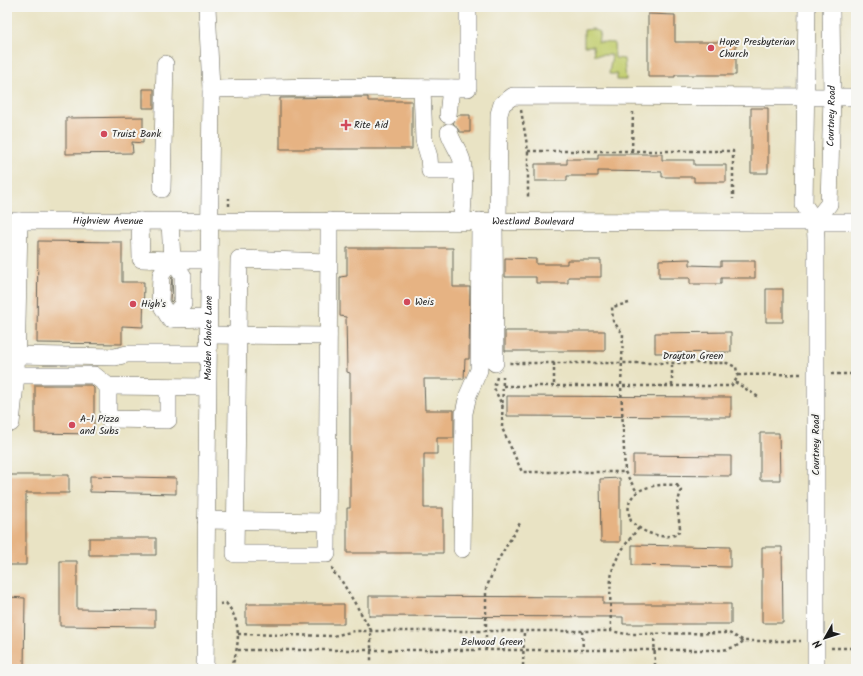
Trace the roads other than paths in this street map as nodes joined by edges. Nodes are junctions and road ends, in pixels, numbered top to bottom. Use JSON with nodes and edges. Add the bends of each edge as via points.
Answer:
{"nodes":[{"id":1,"x":207,"y":7,"type":"edge"},
{"id":2,"x":468,"y":7,"type":"edge"},
{"id":3,"x":807,"y":7,"type":"edge"},
{"id":4,"x":831,"y":7,"type":"edge"},
{"id":5,"x":165,"y":64,"type":"dead end"},
{"id":6,"x":422,"y":88,"type":"junction"},
{"id":7,"x":450,"y":88,"type":"junction"},
{"id":8,"x":211,"y":89,"type":"junction"},
{"id":9,"x":805,"y":96,"type":"junction"},
{"id":10,"x":832,"y":96,"type":"junction"},
{"id":11,"x":856,"y":97,"type":"edge"},
{"id":12,"x":463,"y":171,"type":"junction"},
{"id":13,"x":162,"y":189,"type":"dead end"},
{"id":14,"x":13,"y":221,"type":"edge"},
{"id":15,"x":210,"y":221,"type":"junction"},
{"id":16,"x":329,"y":221,"type":"junction"},
{"id":17,"x":462,"y":221,"type":"junction"},
{"id":18,"x":491,"y":221,"type":"junction"},
{"id":19,"x":815,"y":221,"type":"junction"},
{"id":20,"x":140,"y":222,"type":"junction"},
{"id":21,"x":170,"y":222,"type":"junction"},
{"id":22,"x":856,"y":222,"type":"edge"},
{"id":23,"x":172,"y":260,"type":"junction"},
{"id":24,"x":209,"y":260,"type":"junction"},
{"id":25,"x":328,"y":262,"type":"junction"},
{"id":26,"x":170,"y":319,"type":"junction"},
{"id":27,"x":208,"y":327,"type":"junction"},
{"id":28,"x":238,"y":335,"type":"junction"},
{"id":29,"x":328,"y":336,"type":"junction"},
{"id":30,"x":207,"y":354,"type":"junction"},
{"id":31,"x":17,"y":355,"type":"junction"},
{"id":32,"x":495,"y":364,"type":"road end"},
{"id":33,"x":16,"y":376,"type":"junction"},
{"id":34,"x":108,"y":386,"type":"junction"},
{"id":35,"x":168,"y":387,"type":"junction"},
{"id":36,"x":207,"y":387,"type":"junction"},
{"id":37,"x":11,"y":423,"type":"dead end"},
{"id":38,"x":206,"y":520,"type":"junction"},
{"id":39,"x":236,"y":520,"type":"junction"},
{"id":40,"x":327,"y":522,"type":"junction"},
{"id":41,"x":462,"y":549,"type":"dead end"},
{"id":42,"x":205,"y":669,"type":"edge"},
{"id":43,"x":816,"y":669,"type":"edge"}],
"edges":[{"from":1,"to":8,"type":"street","name":"Maiden Choice Lane"},
{"from":2,"to":7,"type":"street","via":[[468,88]]},
{"from":3,"to":9,"type":"street"},
{"from":4,"to":10,"type":"street","name":"Courtney Road"},
{"from":5,"to":13,"type":"street"},
{"from":6,"to":7,"type":"street"},
{"from":6,"to":8,"type":"street"},
{"from":6,"to":12,"type":"street","via":[[424,140],[430,171]]},
{"from":7,"to":12,"type":"street","via":[[449,123]]},
{"from":8,"to":15,"type":"street","name":"Maiden Choice Lane"},
{"from":9,"to":10,"type":"street"},
{"from":9,"to":18,"type":"street","via":[[518,95],[507,100],[500,108]]},
{"from":9,"to":19,"type":"street","via":[[804,205]]},
{"from":10,"to":11,"type":"street"},
{"from":10,"to":19,"type":"street","name":"Courtney Road","via":[[829,204]]},
{"from":12,"to":17,"type":"street"},
{"from":14,"to":20,"type":"street","name":"Highview Avenue"},
{"from":14,"to":31,"type":"street"},
{"from":15,"to":16,"type":"street","name":"Westland Boulevard"},
{"from":15,"to":21,"type":"street","name":"Highview Avenue"},
{"from":15,"to":24,"type":"street","name":"Maiden Choice Lane"},
{"from":16,"to":17,"type":"street","name":"Westland Boulevard"},
{"from":16,"to":25,"type":"street"},
{"from":17,"to":18,"type":"street","name":"Westland Boulevard"},
{"from":18,"to":19,"type":"street","name":"Westland Boulevard"},
{"from":18,"to":32,"type":"street"},
{"from":18,"to":41,"type":"street","via":[[479,370],[468,395],[464,413]]},
{"from":19,"to":22,"type":"street","name":"Westland Boulevard"},
{"from":19,"to":43,"type":"street","name":"Courtney Road"},
{"from":20,"to":21,"type":"street","name":"Highview Avenue"},
{"from":20,"to":23,"type":"street","via":[[141,258]]},
{"from":21,"to":23,"type":"street"},
{"from":23,"to":24,"type":"street"},
{"from":23,"to":26,"type":"street","via":[[162,274],[160,303]]},
{"from":23,"to":26,"type":"street","via":[[183,276],[182,304]]},
{"from":24,"to":27,"type":"street","name":"Maiden Choice Lane"},
{"from":25,"to":28,"type":"street","via":[[239,259]]},
{"from":25,"to":29,"type":"street"},
{"from":26,"to":27,"type":"street"},
{"from":27,"to":28,"type":"street"},
{"from":27,"to":30,"type":"street","name":"Maiden Choice Lane"},
{"from":28,"to":29,"type":"street"},
{"from":28,"to":39,"type":"street"},
{"from":29,"to":40,"type":"street"},
{"from":30,"to":31,"type":"street","via":[[127,354],[116,357]]},
{"from":30,"to":36,"type":"street","name":"Maiden Choice Lane"},
{"from":31,"to":33,"type":"street"},
{"from":33,"to":34,"type":"street","via":[[94,376]]},
{"from":33,"to":37,"type":"street"},
{"from":34,"to":35,"type":"street"},
{"from":34,"to":35,"type":"street","via":[[108,419],[168,420]]},
{"from":35,"to":36,"type":"street"},
{"from":36,"to":38,"type":"street","name":"Maiden Choice Lane"},
{"from":38,"to":39,"type":"street"},
{"from":38,"to":42,"type":"street","name":"Maiden Choice Lane"},
{"from":39,"to":40,"type":"street"},
{"from":39,"to":40,"type":"street","via":[[235,554],[327,554]]}]}
